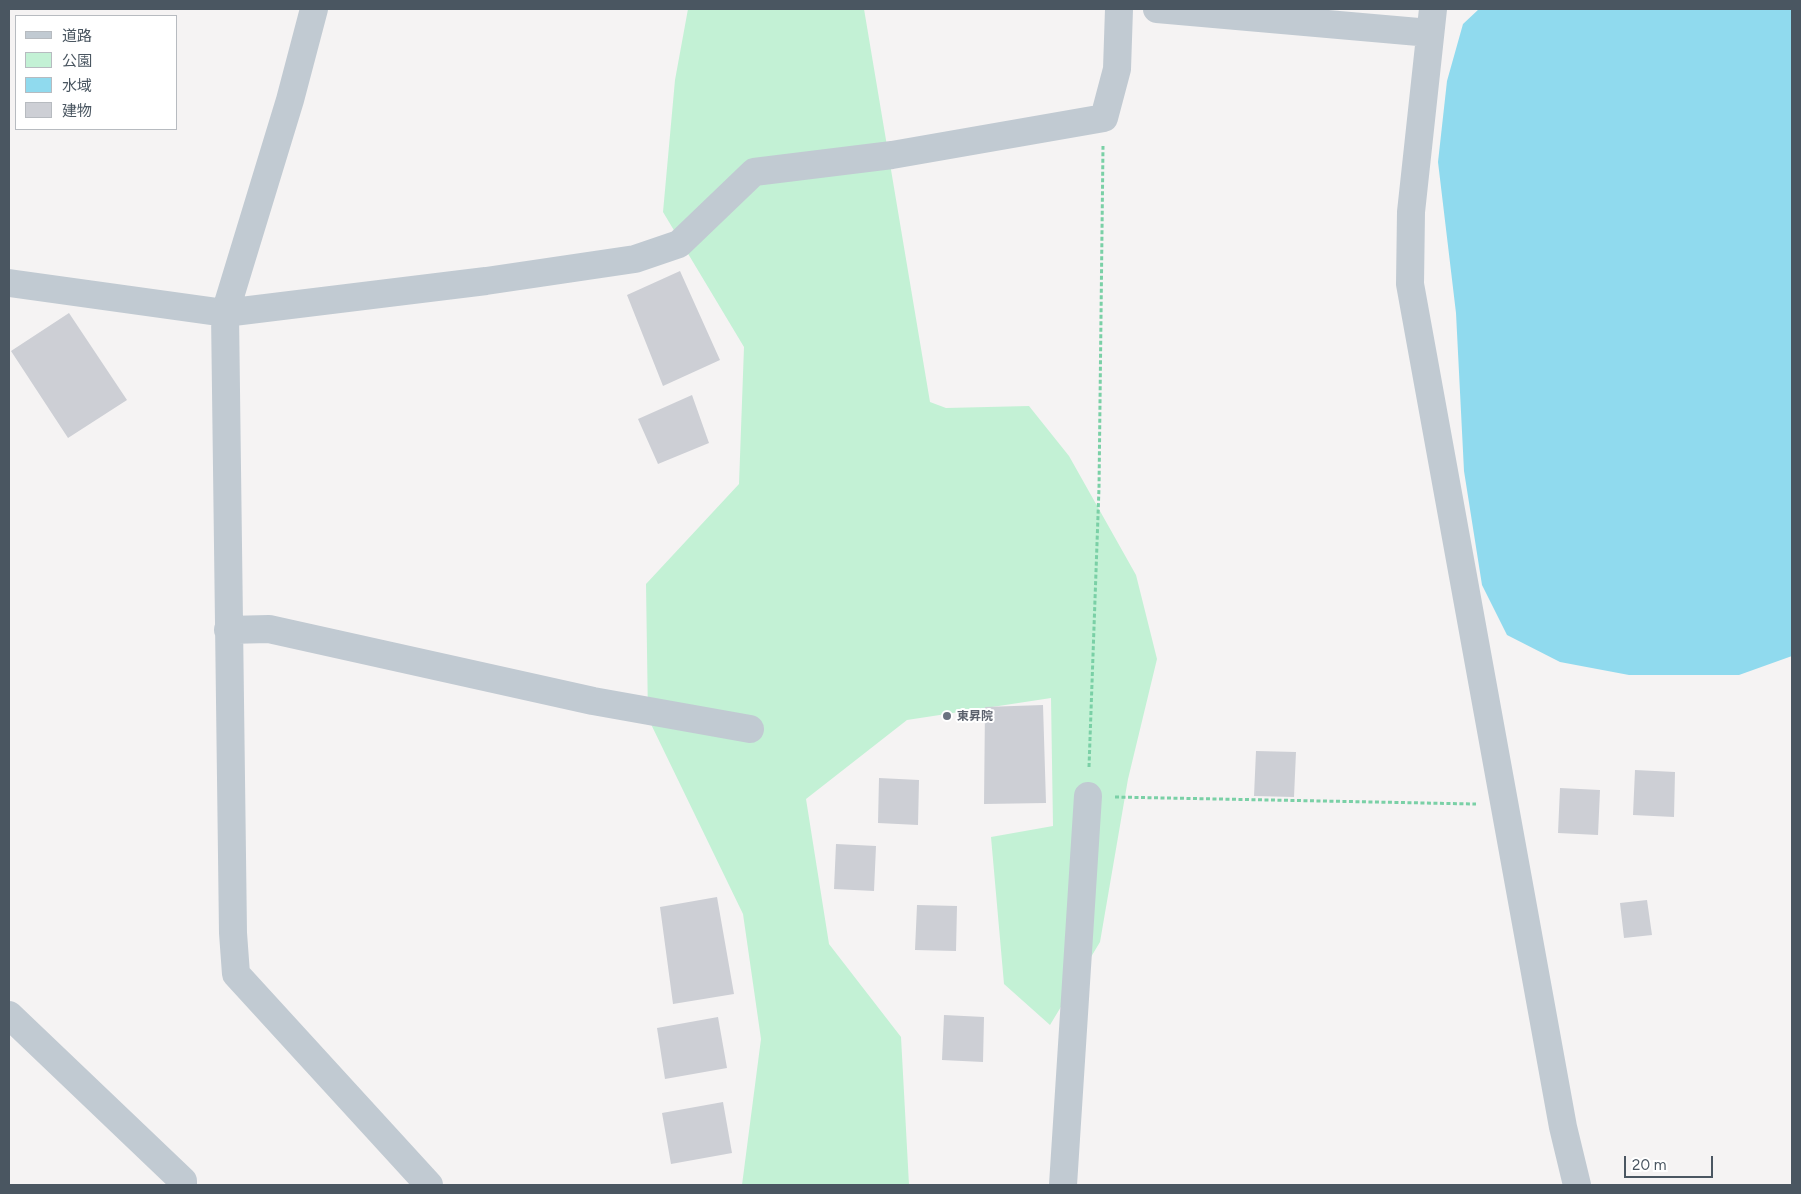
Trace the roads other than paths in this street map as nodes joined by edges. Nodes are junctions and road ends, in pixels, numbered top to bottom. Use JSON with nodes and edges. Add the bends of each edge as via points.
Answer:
{"nodes":[{"id":1,"x":314,"y":9,"type":"edge"},
{"id":2,"x":1119,"y":9,"type":"edge"},
{"id":3,"x":1157,"y":9,"type":"edge"},
{"id":4,"x":1431,"y":21,"type":"edge"},
{"id":5,"x":9,"y":283,"type":"edge"},
{"id":6,"x":225,"y":313,"type":"junction"},
{"id":7,"x":228,"y":630,"type":"junction"},
{"id":8,"x":750,"y":729,"type":"dead end"},
{"id":9,"x":1088,"y":796,"type":"road end"},
{"id":10,"x":9,"y":1015,"type":"edge"},
{"id":11,"x":183,"y":1185,"type":"edge"},
{"id":12,"x":429,"y":1185,"type":"edge"},
{"id":13,"x":1063,"y":1185,"type":"edge"},
{"id":14,"x":1577,"y":1185,"type":"edge"}],
"edges":[{"from":1,"to":6,"type":"street","via":[[290,100]]},
{"from":2,"to":6,"type":"street","via":[[1117,69],[1104,118],[892,155],[754,172],[679,244],[635,259]]},
{"from":3,"to":4,"type":"street"},
{"from":4,"to":14,"type":"street","via":[[1411,212],[1410,284],[1562,1118]]},
{"from":5,"to":6,"type":"street"},
{"from":6,"to":7,"type":"street"},
{"from":7,"to":8,"type":"street","via":[[269,629],[593,700]]},
{"from":7,"to":12,"type":"street","via":[[236,974]]},
{"from":9,"to":13,"type":"street"},
{"from":10,"to":11,"type":"street","via":[[183,1181]]}]}
